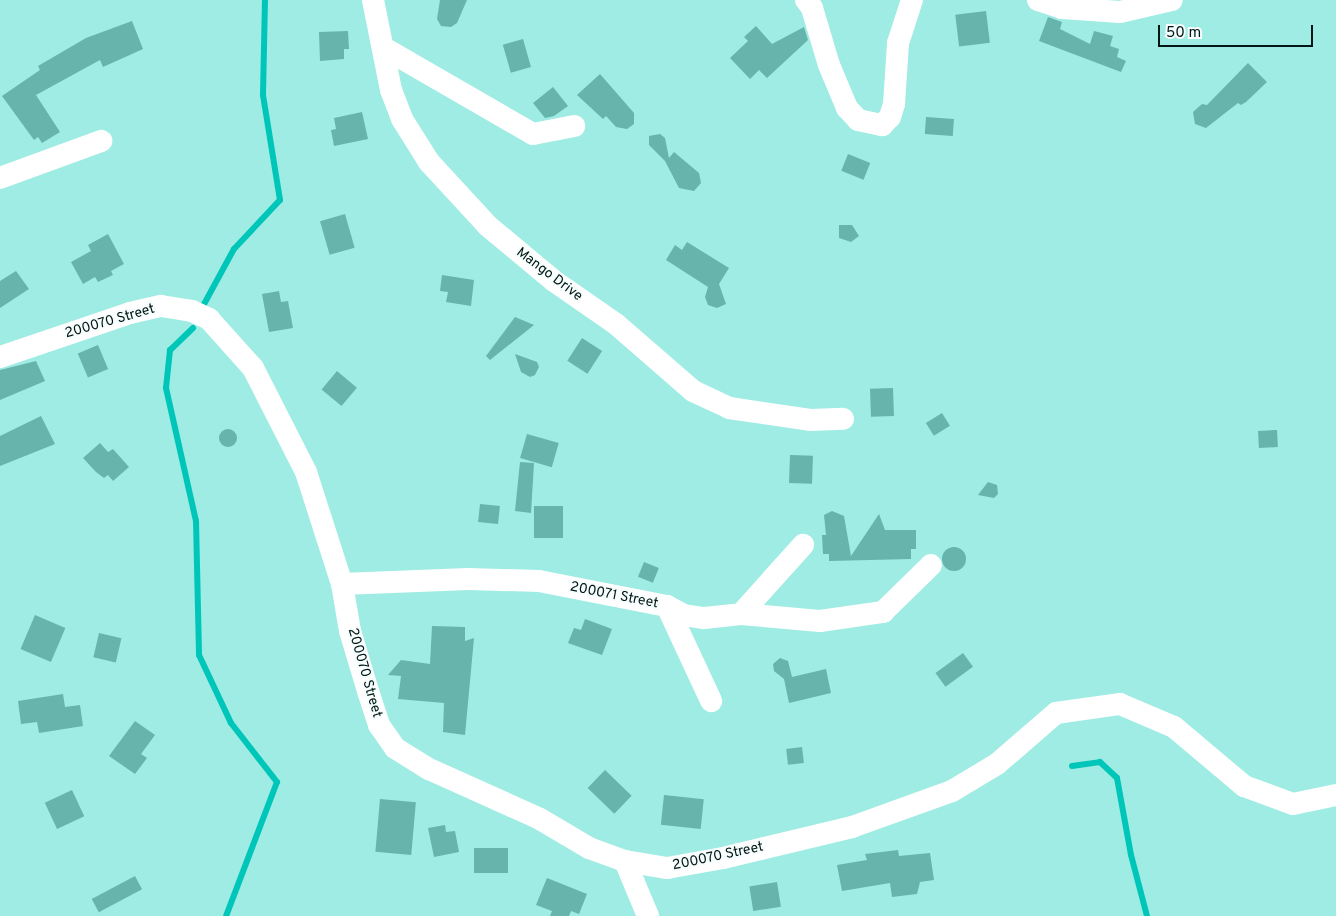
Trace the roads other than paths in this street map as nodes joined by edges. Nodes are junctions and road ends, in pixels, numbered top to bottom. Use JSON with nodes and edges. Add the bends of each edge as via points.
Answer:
{"nodes":[{"id":1,"x":372,"y":0,"type":"edge"},
{"id":2,"x":806,"y":0,"type":"edge"},
{"id":3,"x":912,"y":0,"type":"edge"},
{"id":4,"x":1038,"y":0,"type":"edge"},
{"id":5,"x":1172,"y":0,"type":"edge"},
{"id":6,"x":1136,"y":5,"type":"edge"},
{"id":7,"x":384,"y":48,"type":"junction"},
{"id":8,"x":574,"y":126,"type":"dead end"},
{"id":9,"x":101,"y":141,"type":"dead end"},
{"id":10,"x":0,"y":178,"type":"edge"},
{"id":11,"x":0,"y":357,"type":"edge"},
{"id":12,"x":843,"y":419,"type":"dead end"},
{"id":13,"x":803,"y":545,"type":"dead end"},
{"id":14,"x":931,"y":565,"type":"dead end"},
{"id":15,"x":342,"y":584,"type":"junction"},
{"id":16,"x":667,"y":606,"type":"junction"},
{"id":17,"x":741,"y":614,"type":"junction"},
{"id":18,"x":711,"y":701,"type":"dead end"},
{"id":19,"x":1336,"y":796,"type":"edge"},
{"id":20,"x":624,"y":861,"type":"junction"},
{"id":21,"x":648,"y":916,"type":"edge"}],
"edges":[{"from":1,"to":7,"type":"street","name":"Mango Drive"},
{"from":2,"to":3,"type":"street","via":[[812,8],[829,66],[847,108],[858,120],[882,125],[890,117],[894,104],[898,43]]},
{"from":4,"to":6,"type":"street","via":[[1086,12]]},
{"from":5,"to":6,"type":"street"},
{"from":7,"to":8,"type":"street","via":[[533,134]]},
{"from":7,"to":12,"type":"street","name":"Mango Drive","via":[[391,90],[402,120],[429,162],[488,226],[554,281],[616,324],[693,391],[729,408],[810,420]]},
{"from":9,"to":10,"type":"street"},
{"from":11,"to":15,"type":"street","name":"200070 Street","via":[[130,312],[161,306],[192,311],[209,319],[253,368],[306,472]]},
{"from":13,"to":17,"type":"street"},
{"from":14,"to":17,"type":"street","name":"200071 Street","via":[[883,612],[820,622]]},
{"from":15,"to":16,"type":"street","name":"200071 Street","via":[[468,579],[539,581]]},
{"from":15,"to":20,"type":"street","name":"200070 Street","via":[[350,630],[368,691],[379,725],[395,748],[429,770],[540,819],[589,848]]},
{"from":16,"to":17,"type":"street","name":"200071 Street","via":[[684,615],[704,618]]},
{"from":16,"to":18,"type":"street"},
{"from":19,"to":20,"type":"street","name":"200070 Street","via":[[1293,804],[1244,786],[1174,727],[1120,704],[1056,713],[997,764],[952,791],[852,827],[667,868]]},
{"from":20,"to":21,"type":"street"}]}
